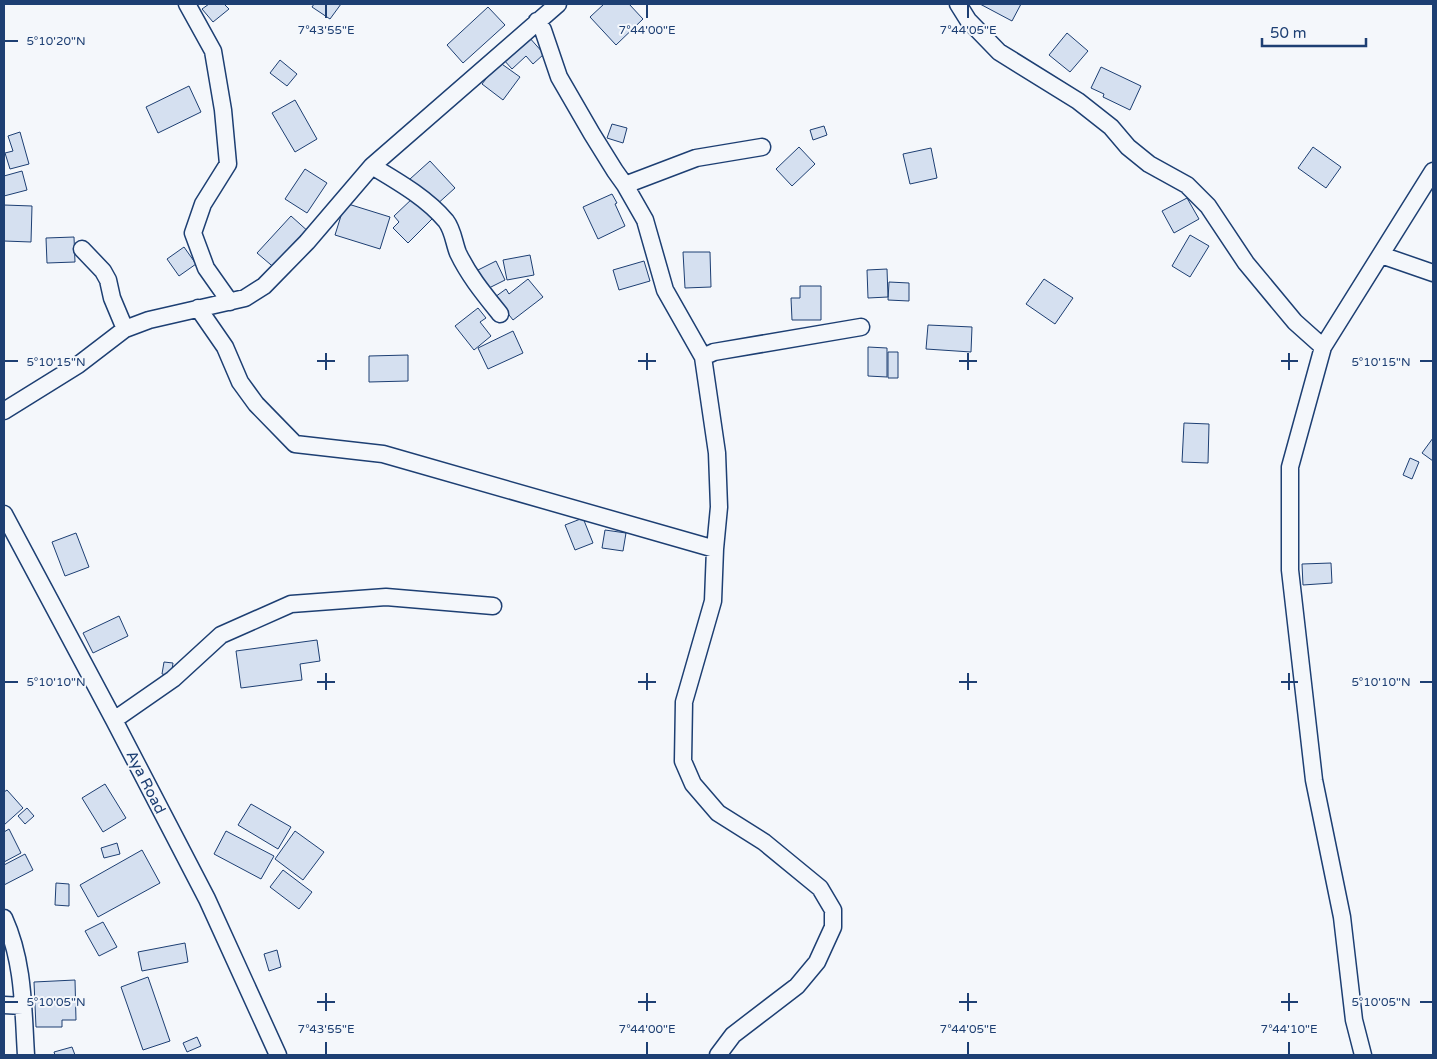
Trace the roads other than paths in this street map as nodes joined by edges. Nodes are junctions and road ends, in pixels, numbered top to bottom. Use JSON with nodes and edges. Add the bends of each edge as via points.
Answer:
{"nodes":[{"id":1,"x":187,"y":4,"type":"edge"},
{"id":2,"x":558,"y":4,"type":"edge"},
{"id":3,"x":958,"y":4,"type":"edge"},
{"id":4,"x":537,"y":21,"type":"junction"},
{"id":5,"x":762,"y":147,"type":"dead end"},
{"id":6,"x":372,"y":166,"type":"junction"},
{"id":7,"x":1433,"y":171,"type":"edge"},
{"id":8,"x":625,"y":184,"type":"junction"},
{"id":9,"x":82,"y":249,"type":"dead end"},
{"id":10,"x":1381,"y":255,"type":"junction"},
{"id":11,"x":1433,"y":273,"type":"edge"},
{"id":12,"x":230,"y":302,"type":"junction"},
{"id":13,"x":198,"y":308,"type":"junction"},
{"id":14,"x":500,"y":314,"type":"dead end"},
{"id":15,"x":860,"y":327,"type":"dead end"},
{"id":16,"x":125,"y":329,"type":"junction"},
{"id":17,"x":1323,"y":347,"type":"junction"},
{"id":18,"x":703,"y":357,"type":"junction"},
{"id":19,"x":4,"y":411,"type":"edge"},
{"id":20,"x":4,"y":514,"type":"edge"},
{"id":21,"x":715,"y":549,"type":"junction"},
{"id":22,"x":493,"y":606,"type":"dead end"},
{"id":23,"x":114,"y":720,"type":"junction"},
{"id":24,"x":4,"y":918,"type":"edge"},
{"id":25,"x":4,"y":1006,"type":"edge"},
{"id":26,"x":23,"y":1006,"type":"junction"},
{"id":27,"x":26,"y":1055,"type":"edge"},
{"id":28,"x":278,"y":1055,"type":"edge"},
{"id":29,"x":718,"y":1055,"type":"edge"},
{"id":30,"x":1363,"y":1055,"type":"edge"}],
"edges":[{"from":1,"to":12,"type":"street","via":[[213,51],[228,164],[203,204],[193,233],[206,268]]},
{"from":2,"to":4,"type":"street"},
{"from":3,"to":17,"type":"street","via":[[968,20],[1000,52],[1078,101],[1149,164],[1188,185],[1208,206],[1246,263],[1296,322]]},
{"from":4,"to":6,"type":"street"},
{"from":4,"to":8,"type":"street","via":[[560,77]]},
{"from":5,"to":8,"type":"street","via":[[696,158]]},
{"from":6,"to":12,"type":"street","via":[[307,242],[264,286],[245,298]]},
{"from":6,"to":14,"type":"street","via":[[401,183],[448,223],[458,252],[474,282]]},
{"from":7,"to":10,"type":"street"},
{"from":8,"to":18,"type":"street","via":[[645,220],[665,290]]},
{"from":9,"to":16,"type":"street","via":[[108,280]]},
{"from":10,"to":11,"type":"street"},
{"from":10,"to":17,"type":"street"},
{"from":12,"to":13,"type":"street"},
{"from":13,"to":16,"type":"street"},
{"from":13,"to":21,"type":"street","via":[[225,347],[240,382],[256,404],[295,444],[383,454]]},
{"from":15,"to":18,"type":"street","via":[[714,352]]},
{"from":16,"to":19,"type":"street","via":[[78,365]]},
{"from":17,"to":30,"type":"street","via":[[1290,467],[1290,570],[1314,780],[1342,917],[1354,1020]]},
{"from":18,"to":21,"type":"street","via":[[717,453],[719,507]]},
{"from":20,"to":23,"type":"street","name":"Aya Road"},
{"from":21,"to":29,"type":"street","via":[[713,601],[684,702],[683,761],[693,784],[718,813],[764,842],[820,888],[833,910],[833,927],[817,962],[797,986],[733,1035]]},
{"from":22,"to":23,"type":"street","via":[[386,597],[290,604],[221,635],[173,680]]},
{"from":23,"to":28,"type":"street","name":"Aya Road","via":[[207,899]]},
{"from":24,"to":26,"type":"street","via":[[20,970]]},
{"from":25,"to":26,"type":"street"},
{"from":26,"to":27,"type":"street"}]}
